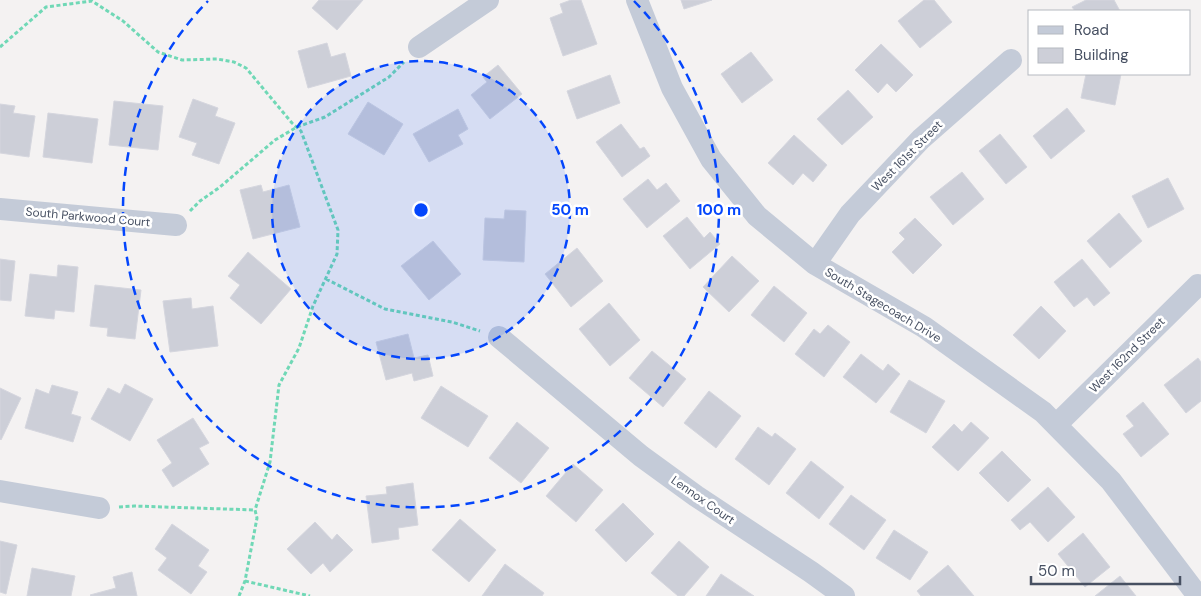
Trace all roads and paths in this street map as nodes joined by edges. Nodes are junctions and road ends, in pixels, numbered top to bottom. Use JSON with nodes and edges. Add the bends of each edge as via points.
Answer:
{"nodes":[{"id":1,"x":488,"y":0,"type":"edge"},
{"id":2,"x":637,"y":0,"type":"edge"},
{"id":3,"x":0,"y":47,"type":"edge"},
{"id":4,"x":419,"y":47,"type":"joint"},
{"id":5,"x":1011,"y":60,"type":"dead end"},
{"id":6,"x":297,"y":127,"type":"junction"},
{"id":7,"x":0,"y":209,"type":"edge"},
{"id":8,"x":176,"y":225,"type":"joint"},
{"id":9,"x":815,"y":264,"type":"junction"},
{"id":10,"x":326,"y":279,"type":"junction"},
{"id":11,"x":1198,"y":285,"type":"dead end"},
{"id":12,"x":499,"y":336,"type":"joint"},
{"id":13,"x":1056,"y":425,"type":"junction"},
{"id":14,"x":0,"y":491,"type":"edge"},
{"id":15,"x":99,"y":508,"type":"joint"},
{"id":16,"x":255,"y":510,"type":"junction"},
{"id":17,"x":245,"y":581,"type":"junction"},
{"id":18,"x":239,"y":596,"type":"edge"},
{"id":19,"x":310,"y":596,"type":"edge"},
{"id":20,"x":844,"y":596,"type":"edge"},
{"id":21,"x":1198,"y":596,"type":"edge"}],
"edges":[{"from":1,"to":4,"type":"street"},
{"from":2,"to":9,"type":"street","name":"South Stagecoach Drive","via":[[672,88],[711,159],[758,216]]},
{"from":3,"to":6,"type":"path","via":[[46,7],[92,2],[123,21],[158,52],[182,60],[234,62],[246,68]]},
{"from":4,"to":6,"type":"path","via":[[389,77],[325,116]]},
{"from":5,"to":9,"type":"street","name":"West 161st Street","via":[[921,139],[850,214]]},
{"from":6,"to":8,"type":"path","via":[[275,140],[200,201]]},
{"from":6,"to":10,"type":"path","via":[[301,130],[338,230],[337,254]]},
{"from":7,"to":8,"type":"street","name":"South Parkwood Court"},
{"from":9,"to":13,"type":"street","name":"South Stagecoach Drive","via":[[924,327],[1043,412]]},
{"from":10,"to":12,"type":"path","via":[[386,309],[452,322]]},
{"from":10,"to":16,"type":"path","via":[[299,348],[279,385],[270,462]]},
{"from":11,"to":13,"type":"street","name":"West 162nd Street"},
{"from":12,"to":20,"type":"street","name":"Lennox Court","via":[[641,456]]},
{"from":13,"to":21,"type":"street","name":"South Stagecoach Drive","via":[[1111,481]]},
{"from":14,"to":15,"type":"street"},
{"from":15,"to":16,"type":"path"},
{"from":16,"to":17,"type":"path","via":[[257,518]]},
{"from":17,"to":18,"type":"path"},
{"from":17,"to":19,"type":"path"}]}
